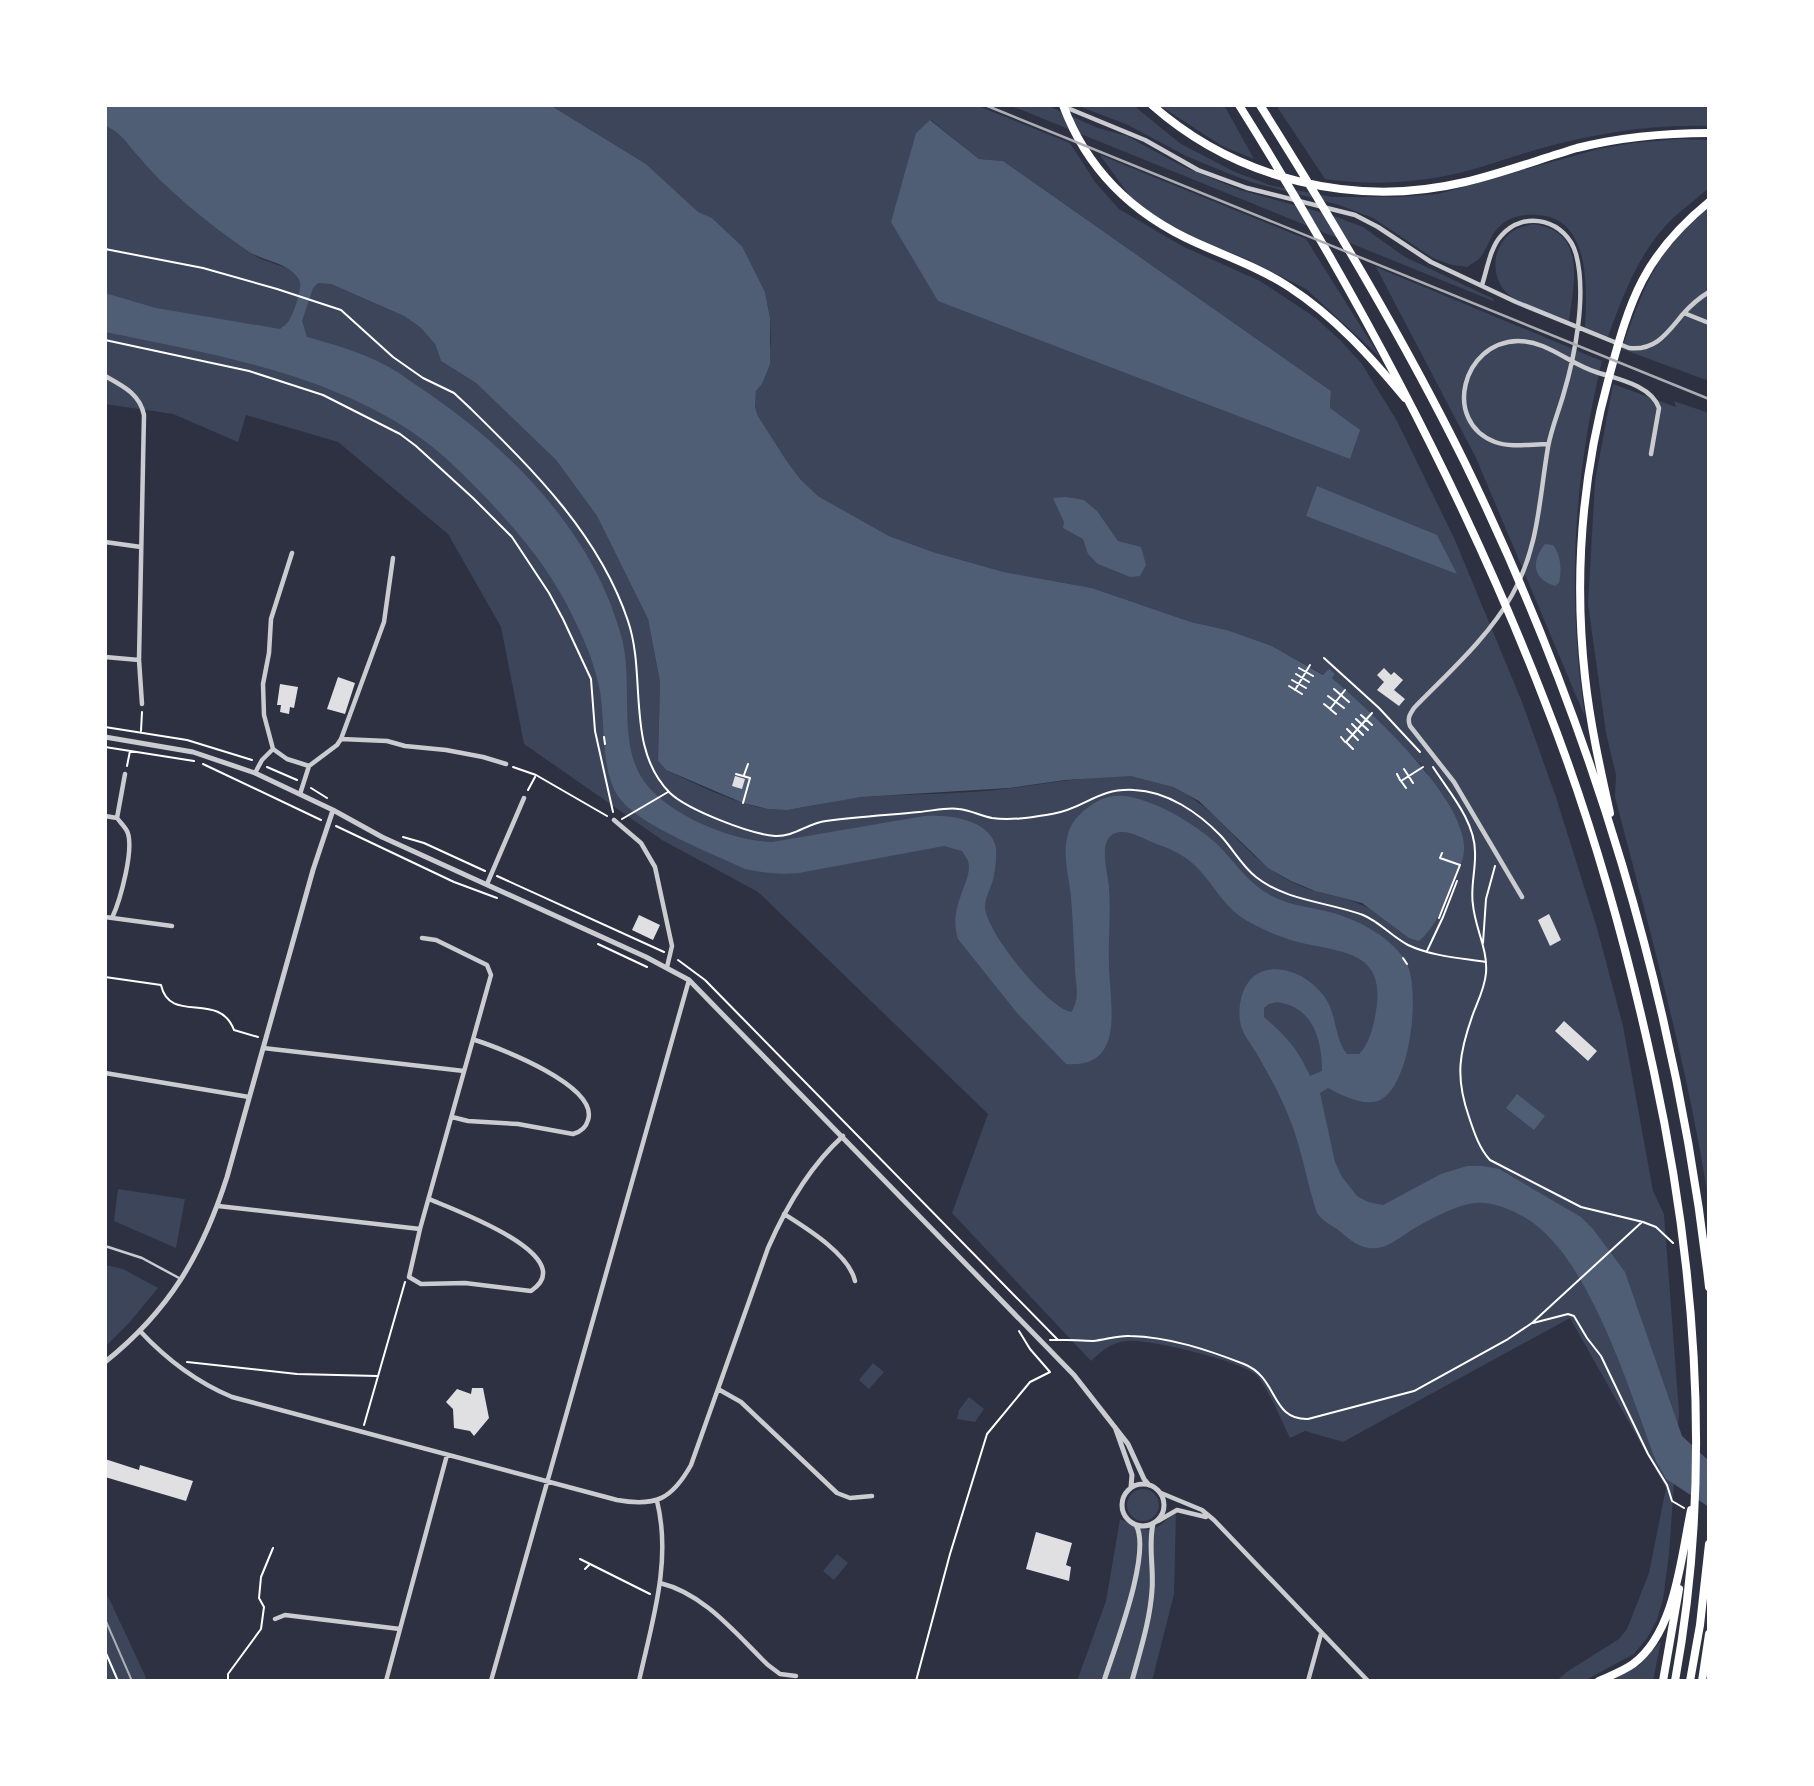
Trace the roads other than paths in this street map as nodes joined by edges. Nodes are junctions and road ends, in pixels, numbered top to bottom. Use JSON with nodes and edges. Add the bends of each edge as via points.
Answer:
{"nodes":[{"id":1,"x":1062,"y":105,"type":"edge"},
{"id":2,"x":1152,"y":105,"type":"edge"},
{"id":3,"x":1239,"y":105,"type":"edge"},
{"id":4,"x":1260,"y":105,"type":"edge"},
{"id":5,"x":1709,"y":133,"type":"edge"},
{"id":6,"x":1709,"y":202,"type":"edge"},
{"id":7,"x":1482,"y":285,"type":"junction"},
{"id":8,"x":1709,"y":292,"type":"edge"},
{"id":9,"x":1684,"y":313,"type":"junction"},
{"id":10,"x":1709,"y":323,"type":"edge"},
{"id":11,"x":105,"y":376,"type":"edge"},
{"id":12,"x":1413,"y":408,"type":"junction"},
{"id":13,"x":1548,"y":444,"type":"junction"},
{"id":14,"x":1651,"y":453,"type":"dead end"},
{"id":15,"x":105,"y":542,"type":"edge"},
{"id":16,"x":141,"y":547,"type":"junction"},
{"id":17,"x":292,"y":553,"type":"dead end"},
{"id":18,"x":393,"y":558,"type":"dead end"},
{"id":19,"x":105,"y":657,"type":"edge"},
{"id":20,"x":139,"y":660,"type":"junction"},
{"id":21,"x":142,"y":704,"type":"road end"},
{"id":22,"x":105,"y":737,"type":"edge"},
{"id":23,"x":341,"y":739,"type":"junction"},
{"id":24,"x":272,"y":750,"type":"junction"},
{"id":25,"x":506,"y":764,"type":"road end"},
{"id":26,"x":309,"y":766,"type":"junction"},
{"id":27,"x":255,"y":773,"type":"junction"},
{"id":28,"x":125,"y":774,"type":"road end"},
{"id":29,"x":300,"y":794,"type":"junction"},
{"id":30,"x":524,"y":798,"type":"road end"},
{"id":31,"x":334,"y":807,"type":"junction"},
{"id":32,"x":105,"y":816,"type":"edge"},
{"id":33,"x":117,"y":818,"type":"junction"},
{"id":34,"x":614,"y":820,"type":"road end"},
{"id":35,"x":1616,"y":846,"type":"junction"},
{"id":36,"x":487,"y":884,"type":"junction"},
{"id":37,"x":1522,"y":897,"type":"dead end"},
{"id":38,"x":105,"y":916,"type":"edge"},
{"id":39,"x":112,"y":918,"type":"junction"},
{"id":40,"x":172,"y":926,"type":"dead end"},
{"id":41,"x":422,"y":938,"type":"dead end"},
{"id":42,"x":667,"y":967,"type":"junction"},
{"id":43,"x":689,"y":980,"type":"junction"},
{"id":44,"x":475,"y":1040,"type":"junction"},
{"id":45,"x":263,"y":1048,"type":"junction"},
{"id":46,"x":464,"y":1071,"type":"junction"},
{"id":47,"x":105,"y":1073,"type":"edge"},
{"id":48,"x":249,"y":1097,"type":"junction"},
{"id":49,"x":452,"y":1117,"type":"junction"},
{"id":50,"x":843,"y":1136,"type":"junction"},
{"id":51,"x":429,"y":1199,"type":"junction"},
{"id":52,"x":218,"y":1206,"type":"junction"},
{"id":53,"x":784,"y":1214,"type":"junction"},
{"id":54,"x":420,"y":1229,"type":"junction"},
{"id":55,"x":105,"y":1246,"type":"edge"},
{"id":56,"x":182,"y":1280,"type":"junction"},
{"id":57,"x":855,"y":1281,"type":"dead end"},
{"id":58,"x":1709,"y":1287,"type":"edge"},
{"id":59,"x":140,"y":1331,"type":"junction"},
{"id":60,"x":105,"y":1363,"type":"edge"},
{"id":61,"x":718,"y":1390,"type":"junction"},
{"id":62,"x":1115,"y":1427,"type":"junction"},
{"id":63,"x":447,"y":1455,"type":"junction"},
{"id":64,"x":547,"y":1482,"type":"junction"},
{"id":65,"x":1696,"y":1483,"type":"junction"},
{"id":66,"x":1149,"y":1485,"type":"junction"},
{"id":67,"x":1131,"y":1488,"type":"junction"},
{"id":68,"x":1161,"y":1493,"type":"junction"},
{"id":69,"x":872,"y":1496,"type":"dead end"},
{"id":70,"x":657,"y":1501,"type":"junction"},
{"id":71,"x":1214,"y":1520,"type":"junction"},
{"id":72,"x":1155,"y":1522,"type":"junction"},
{"id":73,"x":1136,"y":1525,"type":"junction"},
{"id":74,"x":1685,"y":1541,"type":"junction"},
{"id":75,"x":1709,"y":1544,"type":"edge"},
{"id":76,"x":1708,"y":1557,"type":"edge"},
{"id":77,"x":660,"y":1583,"type":"junction"},
{"id":78,"x":275,"y":1619,"type":"dead end"},
{"id":79,"x":400,"y":1629,"type":"junction"},
{"id":80,"x":1321,"y":1633,"type":"junction"},
{"id":81,"x":1709,"y":1634,"type":"edge"},
{"id":82,"x":1707,"y":1651,"type":"junction"},
{"id":83,"x":796,"y":1676,"type":"dead end"},
{"id":84,"x":386,"y":1681,"type":"edge"},
{"id":85,"x":491,"y":1681,"type":"edge"},
{"id":86,"x":639,"y":1681,"type":"edge"},
{"id":87,"x":1104,"y":1681,"type":"edge"},
{"id":88,"x":1132,"y":1681,"type":"edge"},
{"id":89,"x":1308,"y":1681,"type":"edge"},
{"id":90,"x":1368,"y":1681,"type":"edge"},
{"id":91,"x":1599,"y":1681,"type":"edge"},
{"id":92,"x":1663,"y":1681,"type":"edge"},
{"id":93,"x":1675,"y":1681,"type":"edge"},
{"id":94,"x":1690,"y":1681,"type":"edge"},
{"id":95,"x":1702,"y":1681,"type":"edge"},
{"id":96,"x":1707,"y":1681,"type":"edge"}],
"edges":[{"from":1,"to":7,"type":"street","via":[[1145,140],[1198,170],[1247,188],[1354,215],[1431,262]]},
{"from":1,"to":12,"type":"highway","via":[[1094,164],[1130,203],[1163,226],[1251,266],[1305,298],[1355,341]]},
{"from":2,"to":5,"type":"highway","via":[[1221,153],[1266,172],[1328,188],[1378,192],[1466,182],[1620,139]]},
{"from":3,"to":12,"type":"highway","via":[[1336,264]]},
{"from":4,"to":35,"type":"highway","via":[[1363,272],[1464,462],[1524,596]]},
{"from":6,"to":35,"type":"highway","via":[[1657,255],[1623,324],[1586,485],[1580,603],[1586,679]]},
{"from":7,"to":9,"type":"street","via":[[1642,350],[1655,344]]},
{"from":7,"to":13,"type":"street","via":[[1500,237],[1520,224],[1544,221],[1560,229],[1572,243],[1579,270],[1576,337]]},
{"from":8,"to":9,"type":"street"},
{"from":9,"to":10,"type":"street"},
{"from":11,"to":16,"type":"street","via":[[131,391],[143,406]]},
{"from":12,"to":65,"type":"highway","via":[[1512,619],[1562,746],[1617,921],[1658,1091],[1684,1241]]},
{"from":13,"to":14,"type":"street","via":[[1496,443],[1471,421],[1466,383],[1477,359],[1491,348],[1518,341],[1546,346],[1579,367],[1650,395],[1659,408]]},
{"from":13,"to":37,"type":"street","via":[[1540,514],[1517,585],[1493,622],[1409,715],[1410,726],[1454,782]]},
{"from":15,"to":16,"type":"street"},
{"from":16,"to":20,"type":"street"},
{"from":17,"to":24,"type":"street","via":[[271,619],[263,684]]},
{"from":18,"to":23,"type":"street","via":[[381,631]]},
{"from":19,"to":20,"type":"street"},
{"from":20,"to":21,"type":"street"},
{"from":22,"to":27,"type":"street","via":[[193,752]]},
{"from":23,"to":25,"type":"street","via":[[387,741]]},
{"from":23,"to":26,"type":"street"},
{"from":24,"to":26,"type":"street"},
{"from":24,"to":27,"type":"street"},
{"from":26,"to":29,"type":"street"},
{"from":27,"to":29,"type":"street"},
{"from":28,"to":33,"type":"street"},
{"from":29,"to":31,"type":"street"},
{"from":30,"to":36,"type":"street"},
{"from":31,"to":36,"type":"street","via":[[382,837]]},
{"from":31,"to":45,"type":"street"},
{"from":32,"to":33,"type":"street"},
{"from":33,"to":39,"type":"street","via":[[128,832],[130,845]]},
{"from":34,"to":42,"type":"street","via":[[641,843],[655,867],[671,939]]},
{"from":35,"to":58,"type":"highway","via":[[1672,1058]]},
{"from":36,"to":42,"type":"street"},
{"from":38,"to":39,"type":"street"},
{"from":39,"to":40,"type":"street"},
{"from":41,"to":44,"type":"street","via":[[449,946],[491,969]]},
{"from":42,"to":43,"type":"street"},
{"from":43,"to":50,"type":"street"},
{"from":43,"to":64,"type":"street"},
{"from":44,"to":46,"type":"street"},
{"from":44,"to":49,"type":"street","via":[[520,1057],[575,1091],[586,1102],[588,1121],[573,1134]]},
{"from":45,"to":46,"type":"street"},
{"from":45,"to":48,"type":"street"},
{"from":46,"to":49,"type":"street"},
{"from":47,"to":48,"type":"street"},
{"from":48,"to":52,"type":"street"},
{"from":49,"to":51,"type":"street"},
{"from":50,"to":53,"type":"street","via":[[813,1169]]},
{"from":50,"to":62,"type":"street","via":[[1074,1375]]},
{"from":51,"to":54,"type":"street"},
{"from":51,"to":54,"type":"street","via":[[526,1247],[544,1269],[544,1278],[531,1291],[421,1284],[410,1277]]},
{"from":52,"to":54,"type":"street"},
{"from":52,"to":56,"type":"street"},
{"from":53,"to":57,"type":"street","via":[[830,1247],[853,1272]]},
{"from":53,"to":61,"type":"street"},
{"from":55,"to":56,"type":"lane","via":[[142,1258]]},
{"from":56,"to":59,"type":"street"},
{"from":59,"to":60,"type":"street"},
{"from":59,"to":63,"type":"street","via":[[176,1365],[232,1397]]},
{"from":61,"to":69,"type":"street","via":[[741,1402],[836,1493]]},
{"from":61,"to":70,"type":"street","via":[[685,1476],[676,1489]]},
{"from":62,"to":66,"type":"street"},
{"from":62,"to":67,"type":"street","via":[[1132,1475]]},
{"from":63,"to":64,"type":"street"},
{"from":63,"to":79,"type":"street"},
{"from":64,"to":70,"type":"street","via":[[625,1502]]},
{"from":64,"to":85,"type":"street"},
{"from":65,"to":74,"type":"highway"},
{"from":65,"to":93,"type":"highway","via":[[1693,1546]]},
{"from":66,"to":67,"type":"street"},
{"from":66,"to":68,"type":"street"},
{"from":67,"to":73,"type":"street","via":[[1122,1508]]},
{"from":68,"to":71,"type":"street"},
{"from":68,"to":72,"type":"street","via":[[1163,1513]]},
{"from":70,"to":77,"type":"street","via":[[663,1549]]},
{"from":71,"to":72,"type":"street","via":[[1177,1510]]},
{"from":71,"to":80,"type":"street"},
{"from":72,"to":73,"type":"street"},
{"from":72,"to":88,"type":"street","via":[[1150,1611]]},
{"from":73,"to":87,"type":"street","via":[[1142,1540],[1139,1559]]},
{"from":74,"to":91,"type":"highway","via":[[1668,1615],[1657,1639],[1633,1664]]},
{"from":74,"to":92,"type":"highway"},
{"from":75,"to":76,"type":"highway"},
{"from":76,"to":94,"type":"highway"},
{"from":77,"to":83,"type":"street","via":[[705,1604],[779,1674]]},
{"from":77,"to":86,"type":"street"},
{"from":78,"to":79,"type":"street","via":[[285,1615]]},
{"from":79,"to":84,"type":"street"},
{"from":80,"to":89,"type":"street"},
{"from":80,"to":90,"type":"street"},
{"from":81,"to":82,"type":"highway"},
{"from":82,"to":95,"type":"highway"},
{"from":82,"to":96,"type":"highway"}]}
